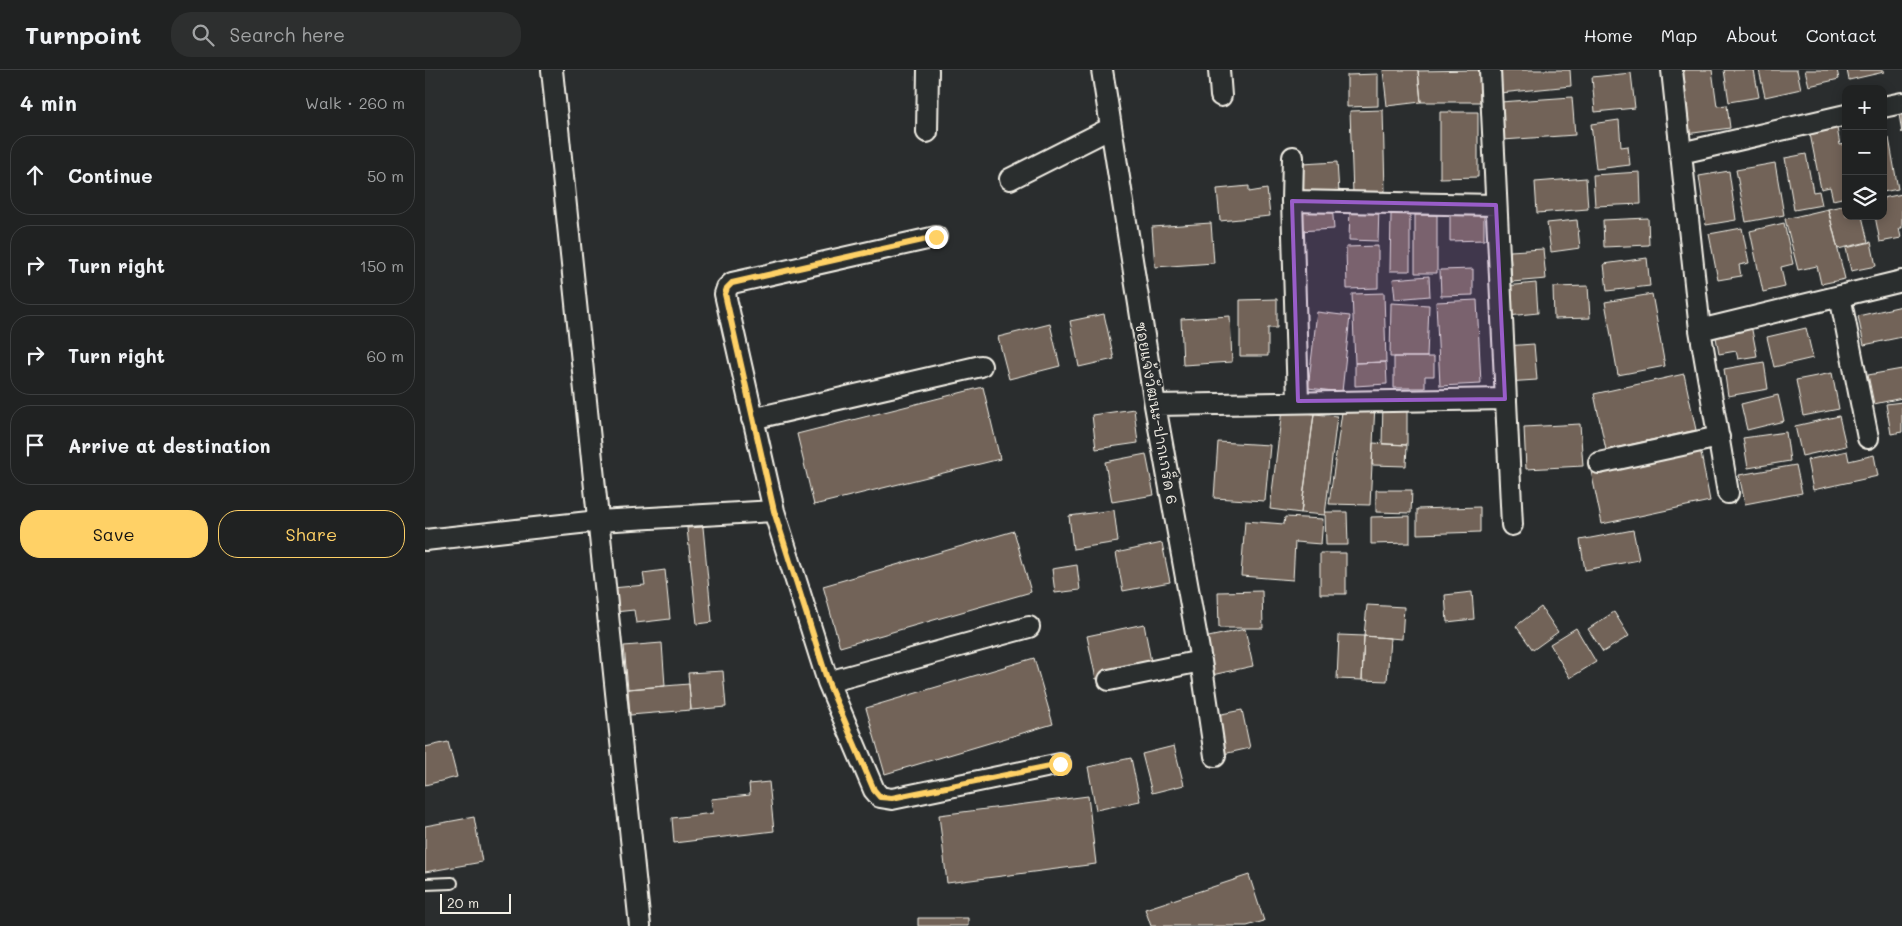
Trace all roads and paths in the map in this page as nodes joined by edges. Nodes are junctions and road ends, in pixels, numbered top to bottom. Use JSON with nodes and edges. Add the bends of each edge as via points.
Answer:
{"nodes":[{"id":1,"x":553,"y":70,"type":"edge"},
{"id":2,"x":928,"y":70,"type":"edge"},
{"id":3,"x":1102,"y":70,"type":"edge"},
{"id":4,"x":1219,"y":70,"type":"edge"},
{"id":5,"x":1489,"y":70,"type":"edge"},
{"id":6,"x":1672,"y":70,"type":"edge"},
{"id":7,"x":1221,"y":96,"type":"dead end"},
{"id":8,"x":1902,"y":102,"type":"edge"},
{"id":9,"x":1887,"y":106,"type":"edge"},
{"id":10,"x":1842,"y":117,"type":"edge"},
{"id":11,"x":1111,"y":128,"type":"junction"},
{"id":12,"x":927,"y":132,"type":"dead end"},
{"id":13,"x":1681,"y":154,"type":"junction"},
{"id":14,"x":1293,"y":157,"type":"dead end"},
{"id":15,"x":1010,"y":179,"type":"dead end"},
{"id":16,"x":1292,"y":201,"type":"junction"},
{"id":17,"x":1496,"y":205,"type":"junction"},
{"id":18,"x":936,"y":237,"type":"dead end"},
{"id":19,"x":1902,"y":281,"type":"edge"},
{"id":20,"x":1840,"y":296,"type":"junction"},
{"id":21,"x":1700,"y":330,"type":"junction"},
{"id":22,"x":981,"y":366,"type":"dead end"},
{"id":23,"x":1505,"y":398,"type":"junction"},
{"id":24,"x":1299,"y":402,"type":"junction"},
{"id":25,"x":1155,"y":405,"type":"junction"},
{"id":26,"x":752,"y":419,"type":"junction"},
{"id":27,"x":1719,"y":437,"type":"junction"},
{"id":28,"x":1869,"y":438,"type":"dead end"},
{"id":29,"x":1599,"y":463,"type":"dead end"},
{"id":30,"x":1728,"y":493,"type":"dead end"},
{"id":31,"x":774,"y":511,"type":"junction"},
{"id":32,"x":597,"y":521,"type":"junction"},
{"id":33,"x":1512,"y":525,"type":"dead end"},
{"id":34,"x":425,"y":540,"type":"edge"},
{"id":35,"x":1029,"y":627,"type":"dead end"},
{"id":36,"x":1201,"y":661,"type":"junction"},
{"id":37,"x":1109,"y":680,"type":"dead end"},
{"id":38,"x":828,"y":682,"type":"junction"},
{"id":39,"x":1215,"y":756,"type":"dead end"},
{"id":40,"x":1060,"y":764,"type":"dead end"},
{"id":41,"x":452,"y":883,"type":"dead end"},
{"id":42,"x":425,"y":884,"type":"edge"},
{"id":43,"x":640,"y":926,"type":"edge"}],
"edges":[{"from":1,"to":32,"type":"street"},
{"from":2,"to":12,"type":"street"},
{"from":3,"to":11,"type":"street","name":"ซอยแจ้งวัฒนะ-ปากเกร็ด 6"},
{"from":4,"to":7,"type":"street"},
{"from":5,"to":17,"type":"street"},
{"from":6,"to":13,"type":"street"},
{"from":8,"to":9,"type":"street"},
{"from":10,"to":13,"type":"street"},
{"from":11,"to":15,"type":"street"},
{"from":11,"to":25,"type":"street","name":"ซอยแจ้งวัฒนะ-ปากเกร็ด 6"},
{"from":13,"to":21,"type":"street"},
{"from":14,"to":16,"type":"street"},
{"from":16,"to":17,"type":"street"},
{"from":16,"to":24,"type":"street"},
{"from":17,"to":23,"type":"street"},
{"from":18,"to":26,"type":"street","via":[[732,283],[725,294]]},
{"from":19,"to":20,"type":"street"},
{"from":20,"to":21,"type":"street"},
{"from":20,"to":28,"type":"street"},
{"from":21,"to":27,"type":"street"},
{"from":22,"to":26,"type":"street"},
{"from":23,"to":24,"type":"street"},
{"from":23,"to":33,"type":"street"},
{"from":24,"to":25,"type":"street"},
{"from":25,"to":36,"type":"street","name":"ซอยแจ้งวัฒนะ-ปากเกร็ด 6"},
{"from":26,"to":31,"type":"street"},
{"from":27,"to":29,"type":"street"},
{"from":27,"to":30,"type":"street"},
{"from":31,"to":32,"type":"street"},
{"from":31,"to":38,"type":"street"},
{"from":32,"to":34,"type":"street"},
{"from":32,"to":43,"type":"street"},
{"from":35,"to":38,"type":"street"},
{"from":36,"to":37,"type":"street"},
{"from":36,"to":39,"type":"street","name":"ซอยแจ้งวัฒนะ-ปากเกร็ด 6"},
{"from":38,"to":40,"type":"street","via":[[874,790],[880,797],[892,798]]},
{"from":41,"to":42,"type":"lane"}]}
